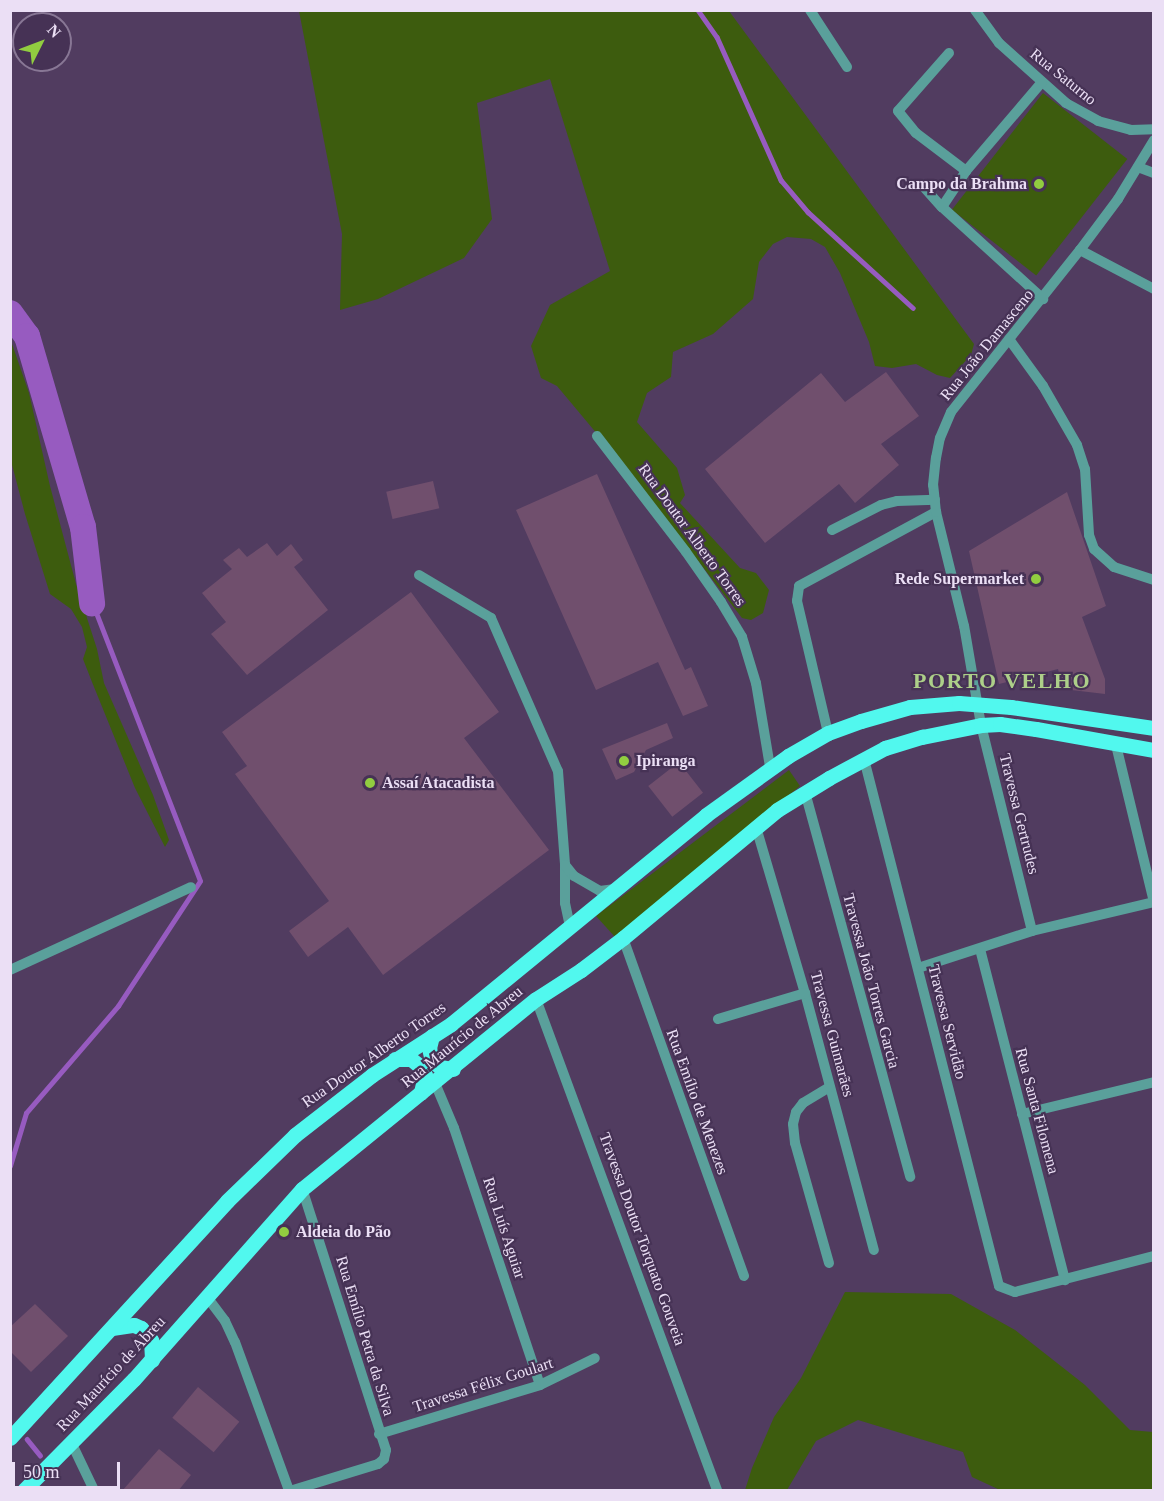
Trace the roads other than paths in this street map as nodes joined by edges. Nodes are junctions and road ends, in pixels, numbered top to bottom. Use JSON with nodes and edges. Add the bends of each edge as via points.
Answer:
{"nodes":[{"id":1,"x":810,"y":10,"type":"edge"},
{"id":2,"x":975,"y":10,"type":"edge"},
{"id":3,"x":949,"y":53,"type":"dead end"},
{"id":4,"x":847,"y":67,"type":"dead end"},
{"id":5,"x":1042,"y":82,"type":"junction"},
{"id":6,"x":1154,"y":129,"type":"edge"},
{"id":7,"x":1154,"y":140,"type":"edge"},
{"id":8,"x":1138,"y":167,"type":"junction"},
{"id":9,"x":966,"y":171,"type":"junction"},
{"id":10,"x":1154,"y":173,"type":"edge"},
{"id":11,"x":921,"y":184,"type":"dead end"},
{"id":12,"x":942,"y":207,"type":"junction"},
{"id":13,"x":1080,"y":250,"type":"junction"},
{"id":14,"x":1154,"y":289,"type":"edge"},
{"id":15,"x":1043,"y":299,"type":"junction"},
{"id":16,"x":1009,"y":339,"type":"junction"},
{"id":17,"x":597,"y":436,"type":"dead end"},
{"id":18,"x":935,"y":500,"type":"junction"},
{"id":19,"x":936,"y":512,"type":"junction"},
{"id":20,"x":832,"y":530,"type":"dead end"},
{"id":21,"x":419,"y":575,"type":"dead end"},
{"id":22,"x":1154,"y":580,"type":"edge"},
{"id":23,"x":976,"y":704,"type":"junction"},
{"id":24,"x":981,"y":725,"type":"junction"},
{"id":25,"x":1154,"y":728,"type":"edge"},
{"id":26,"x":828,"y":733,"type":"junction"},
{"id":27,"x":1116,"y":745,"type":"junction"},
{"id":28,"x":1154,"y":750,"type":"edge"},
{"id":29,"x":864,"y":759,"type":"junction"},
{"id":30,"x":770,"y":767,"type":"junction"},
{"id":31,"x":805,"y":792,"type":"junction"},
{"id":32,"x":756,"y":827,"type":"junction"},
{"id":33,"x":565,"y":865,"type":"junction"},
{"id":34,"x":191,"y":888,"type":"dead end"},
{"id":35,"x":618,"y":889,"type":"junction"},
{"id":36,"x":1154,"y":902,"type":"edge"},
{"id":37,"x":570,"y":927,"type":"junction"},
{"id":38,"x":1032,"y":931,"type":"junction"},
{"id":39,"x":623,"y":938,"type":"junction"},
{"id":40,"x":980,"y":949,"type":"junction"},
{"id":41,"x":918,"y":968,"type":"junction"},
{"id":42,"x":10,"y":970,"type":"edge"},
{"id":43,"x":805,"y":993,"type":"junction"},
{"id":44,"x":536,"y":999,"type":"junction"},
{"id":45,"x":718,"y":1019,"type":"dead end"},
{"id":46,"x":432,"y":1036,"type":"junction"},
{"id":47,"x":395,"y":1059,"type":"junction"},
{"id":48,"x":453,"y":1069,"type":"junction"},
{"id":49,"x":1154,"y":1082,"type":"edge"},
{"id":50,"x":435,"y":1083,"type":"junction"},
{"id":51,"x":830,"y":1088,"type":"junction"},
{"id":52,"x":421,"y":1093,"type":"junction"},
{"id":53,"x":1022,"y":1114,"type":"junction"},
{"id":54,"x":910,"y":1178,"type":"dead end"},
{"id":55,"x":302,"y":1189,"type":"junction"},
{"id":56,"x":874,"y":1250,"type":"dead end"},
{"id":57,"x":1154,"y":1256,"type":"edge"},
{"id":58,"x":829,"y":1263,"type":"dead end"},
{"id":59,"x":744,"y":1276,"type":"dead end"},
{"id":60,"x":1065,"y":1280,"type":"junction"},
{"id":61,"x":207,"y":1297,"type":"junction"},
{"id":62,"x":112,"y":1328,"type":"junction"},
{"id":63,"x":595,"y":1358,"type":"dead end"},
{"id":64,"x":152,"y":1360,"type":"junction"},
{"id":65,"x":540,"y":1385,"type":"junction"},
{"id":66,"x":380,"y":1434,"type":"junction"},
{"id":67,"x":10,"y":1438,"type":"edge"},
{"id":68,"x":71,"y":1442,"type":"junction"},
{"id":69,"x":33,"y":1488,"type":"edge"},
{"id":70,"x":94,"y":1491,"type":"edge"},
{"id":71,"x":288,"y":1491,"type":"edge"},
{"id":72,"x":293,"y":1491,"type":"edge"},
{"id":73,"x":717,"y":1491,"type":"edge"}],
"edges":[{"from":1,"to":4,"type":"street"},
{"from":2,"to":5,"type":"street","name":"Rua Saturno","via":[[999,43]]},
{"from":3,"to":9,"type":"street","via":[[898,111],[916,133]]},
{"from":5,"to":6,"type":"street","name":"Rua Saturno","via":[[1091,118],[1131,130]]},
{"from":5,"to":9,"type":"street"},
{"from":7,"to":8,"type":"street","name":"Rua João Damasceno"},
{"from":8,"to":10,"type":"street"},
{"from":8,"to":13,"type":"street","name":"Rua João Damasceno"},
{"from":9,"to":12,"type":"street"},
{"from":11,"to":12,"type":"street"},
{"from":12,"to":15,"type":"street"},
{"from":13,"to":14,"type":"street"},
{"from":13,"to":15,"type":"street","name":"Rua João Damasceno"},
{"from":15,"to":16,"type":"street","name":"Rua João Damasceno"},
{"from":16,"to":18,"type":"street","name":"Rua João Damasceno","via":[[945,424],[936,458]]},
{"from":16,"to":22,"type":"street","via":[[1077,444],[1085,469],[1089,536],[1094,549],[1114,567]]},
{"from":17,"to":30,"type":"street","name":"Rua Doutor Alberto Torres","via":[[686,552],[742,638],[756,683]]},
{"from":18,"to":19,"type":"street","name":"Rua João Damasceno"},
{"from":18,"to":20,"type":"street","via":[[881,505]]},
{"from":19,"to":23,"type":"street","name":"Rua João Damasceno","via":[[964,626]]},
{"from":19,"to":26,"type":"street","via":[[799,586],[800,612]]},
{"from":21,"to":33,"type":"street","via":[[491,618],[558,771]]},
{"from":23,"to":24,"type":"street","name":"Travessa Gertrudes"},
{"from":23,"to":25,"type":"main road","name":"Rua Doutor Alberto Torres"},
{"from":23,"to":26,"type":"main road","name":"Rua Doutor Alberto Torres","via":[[910,707]]},
{"from":24,"to":27,"type":"main road","name":"Rua Maurício de Abreu","via":[[1000,724]]},
{"from":24,"to":29,"type":"main road","name":"Rua Maurício de Abreu","via":[[922,736]]},
{"from":24,"to":38,"type":"street","name":"Travessa Gertrudes"},
{"from":26,"to":30,"type":"main road","name":"Rua Doutor Alberto Torres"},
{"from":27,"to":28,"type":"main road","name":"Rua Maurício de Abreu"},
{"from":27,"to":36,"type":"street"},
{"from":29,"to":31,"type":"main road","name":"Rua Maurício de Abreu"},
{"from":29,"to":41,"type":"street","name":"Travessa Servidão"},
{"from":30,"to":35,"type":"main road","name":"Rua Doutor Alberto Torres"},
{"from":31,"to":32,"type":"main road","name":"Rua Maurício de Abreu"},
{"from":31,"to":54,"type":"street","name":"Travessa João Torres Garcia"},
{"from":32,"to":39,"type":"main road","name":"Rua Maurício de Abreu"},
{"from":32,"to":43,"type":"street","name":"Travessa Guimarães"},
{"from":33,"to":35,"type":"street","via":[[574,876],[600,891]]},
{"from":33,"to":37,"type":"street","via":[[565,903]]},
{"from":34,"to":42,"type":"street"},
{"from":35,"to":37,"type":"main road","name":"Rua Doutor Alberto Torres"},
{"from":36,"to":38,"type":"street"},
{"from":37,"to":46,"type":"main road","name":"Rua Doutor Alberto Torres"},
{"from":38,"to":40,"type":"street"},
{"from":39,"to":44,"type":"main road","name":"Rua Maurício de Abreu"},
{"from":39,"to":59,"type":"street","name":"Rua Emílio de Menezes"},
{"from":40,"to":41,"type":"street"},
{"from":40,"to":53,"type":"street","name":"Rua Santa Filomena"},
{"from":41,"to":60,"type":"street","name":"Travessa Servidão","via":[[999,1286],[1015,1292]]},
{"from":43,"to":45,"type":"street"},
{"from":43,"to":51,"type":"street","name":"Travessa Guimarães"},
{"from":44,"to":48,"type":"main road","name":"Rua Maurício de Abreu"},
{"from":44,"to":73,"type":"street","name":"Travessa Doutor Torquato Gouveia"},
{"from":46,"to":47,"type":"main road","name":"Rua Doutor Alberto Torres"},
{"from":46,"to":48,"type":"main road","via":[[432,1061]]},
{"from":47,"to":52,"type":"main road","via":[[411,1059],[422,1068],[425,1075]]},
{"from":47,"to":62,"type":"main road","name":"Rua Doutor Alberto Torres","via":[[295,1135],[227,1201]]},
{"from":48,"to":50,"type":"main road","name":"Rua Maurício de Abreu"},
{"from":49,"to":53,"type":"street"},
{"from":50,"to":52,"type":"main road","name":"Rua Maurício de Abreu"},
{"from":50,"to":65,"type":"street","name":"Rua Luís Aguiar","via":[[454,1128]]},
{"from":51,"to":56,"type":"street","name":"Travessa Guimarães"},
{"from":51,"to":58,"type":"street","via":[[802,1102],[793,1124]]},
{"from":52,"to":55,"type":"main road","name":"Rua Maurício de Abreu"},
{"from":53,"to":60,"type":"street","name":"Rua Santa Filomena"},
{"from":55,"to":61,"type":"main road","name":"Rua Maurício de Abreu"},
{"from":55,"to":66,"type":"street","name":"Rua Emílio Petra da Silva"},
{"from":57,"to":60,"type":"street"},
{"from":61,"to":64,"type":"main road","name":"Rua Maurício de Abreu"},
{"from":61,"to":71,"type":"street","via":[[235,1342]]},
{"from":62,"to":64,"type":"main road","via":[[141,1328],[151,1340]]},
{"from":62,"to":67,"type":"main road","name":"Rua Doutor Alberto Torres"},
{"from":63,"to":65,"type":"street","name":"Travessa Félix Goulart"},
{"from":64,"to":68,"type":"main road","name":"Rua Maurício de Abreu"},
{"from":65,"to":66,"type":"street","name":"Travessa Félix Goulart"},
{"from":66,"to":72,"type":"street","name":"Rua Emílio Petra da Silva","via":[[386,1450],[378,1464]]},
{"from":68,"to":69,"type":"main road","name":"Rua Maurício de Abreu"},
{"from":68,"to":70,"type":"street"}]}
